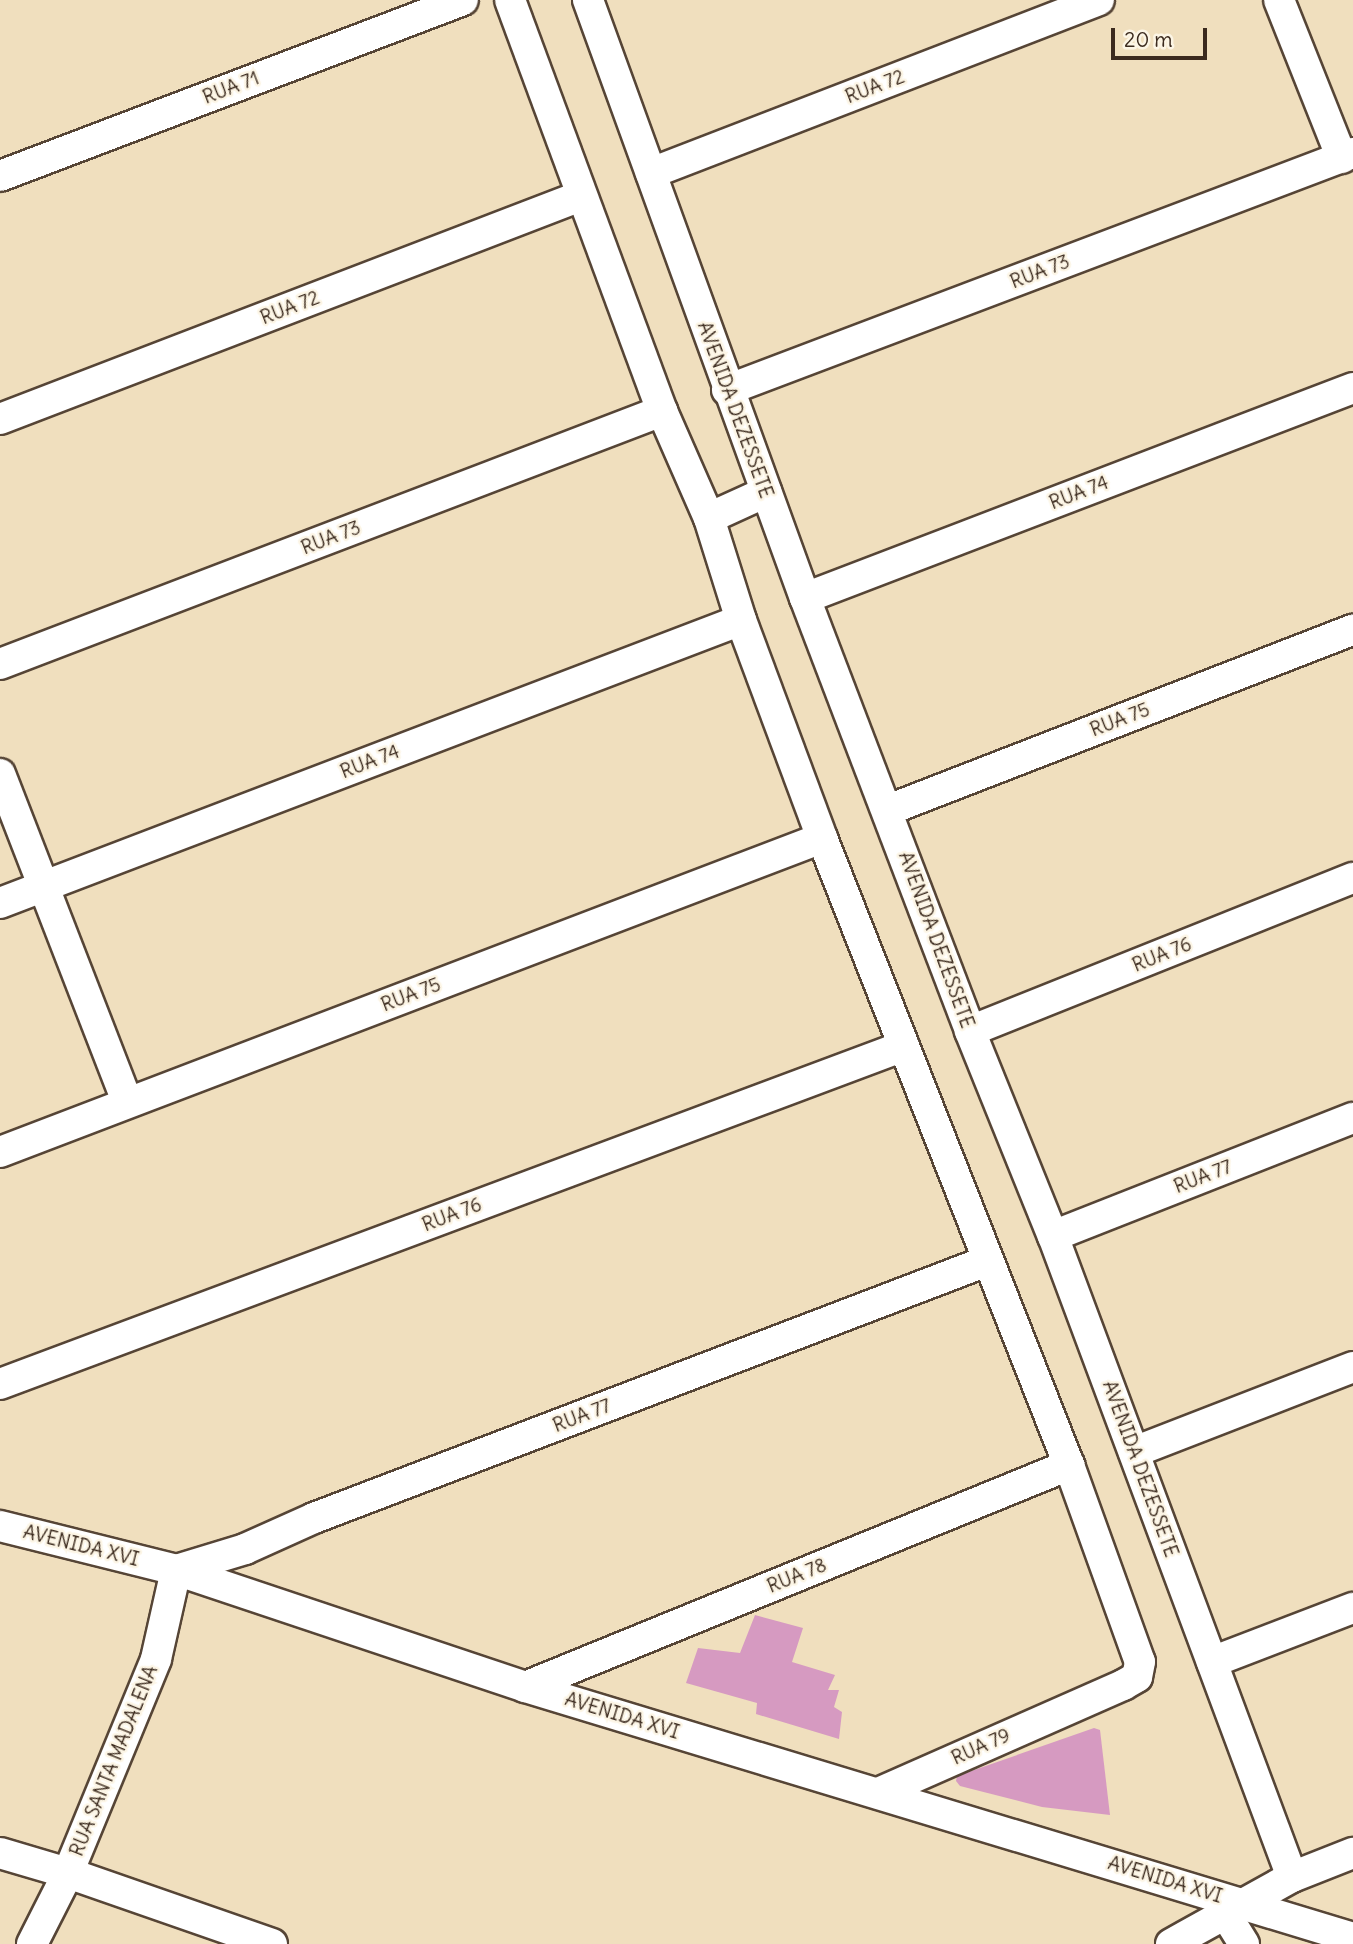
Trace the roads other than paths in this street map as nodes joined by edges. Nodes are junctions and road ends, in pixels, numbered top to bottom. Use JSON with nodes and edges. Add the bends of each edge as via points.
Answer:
{"nodes":[{"id":1,"x":463,"y":0,"type":"edge"},
{"id":2,"x":510,"y":0,"type":"edge"},
{"id":3,"x":588,"y":0,"type":"edge"},
{"id":4,"x":1100,"y":0,"type":"edge"},
{"id":5,"x":1279,"y":0,"type":"edge"},
{"id":6,"x":1347,"y":156,"type":"edge"},
{"id":7,"x":651,"y":173,"type":"junction"},
{"id":8,"x":0,"y":176,"type":"edge"},
{"id":9,"x":581,"y":196,"type":"junction"},
{"id":10,"x":1353,"y":388,"type":"edge"},
{"id":11,"x":727,"y":390,"type":"junction"},
{"id":12,"x":662,"y":411,"type":"junction"},
{"id":13,"x":0,"y":419,"type":"edge"},
{"id":14,"x":766,"y":492,"type":"junction"},
{"id":15,"x":709,"y":518,"type":"junction"},
{"id":16,"x":805,"y":598,"type":"junction"},
{"id":17,"x":741,"y":620,"type":"junction"},
{"id":18,"x":1353,"y":630,"type":"edge"},
{"id":19,"x":0,"y":664,"type":"edge"},
{"id":20,"x":0,"y":774,"type":"edge"},
{"id":21,"x":888,"y":810,"type":"junction"},
{"id":22,"x":822,"y":838,"type":"junction"},
{"id":23,"x":1353,"y":878,"type":"edge"},
{"id":24,"x":45,"y":886,"type":"junction"},
{"id":25,"x":0,"y":903,"type":"edge"},
{"id":26,"x":970,"y":1031,"type":"junction"},
{"id":27,"x":904,"y":1046,"type":"junction"},
{"id":28,"x":127,"y":1102,"type":"junction"},
{"id":29,"x":1353,"y":1118,"type":"edge"},
{"id":30,"x":0,"y":1152,"type":"edge"},
{"id":31,"x":1053,"y":1236,"type":"junction"},
{"id":32,"x":987,"y":1261,"type":"junction"},
{"id":33,"x":1353,"y":1367,"type":"edge"},
{"id":34,"x":0,"y":1384,"type":"edge"},
{"id":35,"x":1134,"y":1452,"type":"junction"},
{"id":36,"x":1069,"y":1465,"type":"junction"},
{"id":37,"x":0,"y":1526,"type":"edge"},
{"id":38,"x":176,"y":1570,"type":"junction"},
{"id":39,"x":1353,"y":1608,"type":"edge"},
{"id":40,"x":1212,"y":1662,"type":"junction"},
{"id":41,"x":525,"y":1687,"type":"junction"},
{"id":42,"x":878,"y":1793,"type":"junction"},
{"id":43,"x":0,"y":1853,"type":"edge"},
{"id":44,"x":1353,"y":1853,"type":"edge"},
{"id":45,"x":68,"y":1872,"type":"junction"},
{"id":46,"x":1292,"y":1877,"type":"junction"},
{"id":47,"x":1235,"y":1910,"type":"junction"},
{"id":48,"x":1353,"y":1938,"type":"edge"},
{"id":49,"x":32,"y":1944,"type":"edge"},
{"id":50,"x":272,"y":1944,"type":"edge"},
{"id":51,"x":1171,"y":1944,"type":"edge"},
{"id":52,"x":1244,"y":1944,"type":"edge"}],
"edges":[{"from":1,"to":8,"type":"street","name":"RUA 71"},
{"from":2,"to":9,"type":"street"},
{"from":3,"to":7,"type":"street","name":"AVENIDA DEZESSETE"},
{"from":4,"to":7,"type":"street","name":"RUA 72"},
{"from":5,"to":6,"type":"street"},
{"from":6,"to":11,"type":"street","name":"RUA 73"},
{"from":7,"to":11,"type":"street","name":"AVENIDA DEZESSETE"},
{"from":9,"to":12,"type":"street"},
{"from":9,"to":13,"type":"street","name":"RUA 72"},
{"from":10,"to":16,"type":"street","name":"RUA 74"},
{"from":11,"to":14,"type":"street","name":"AVENIDA DEZESSETE"},
{"from":12,"to":15,"type":"street"},
{"from":12,"to":19,"type":"street","name":"RUA 73"},
{"from":14,"to":15,"type":"street"},
{"from":14,"to":16,"type":"street","name":"AVENIDA DEZESSETE"},
{"from":15,"to":17,"type":"street"},
{"from":16,"to":21,"type":"street","name":"AVENIDA DEZESSETE"},
{"from":17,"to":22,"type":"street"},
{"from":17,"to":24,"type":"street","name":"RUA 74"},
{"from":18,"to":21,"type":"street","name":"RUA 75"},
{"from":20,"to":24,"type":"street"},
{"from":21,"to":26,"type":"street","name":"AVENIDA DEZESSETE"},
{"from":22,"to":27,"type":"street"},
{"from":22,"to":28,"type":"street","name":"RUA 75"},
{"from":23,"to":26,"type":"street","name":"RUA 76"},
{"from":24,"to":25,"type":"street","name":"RUA 74"},
{"from":24,"to":28,"type":"street"},
{"from":26,"to":31,"type":"street","name":"AVENIDA DEZESSETE"},
{"from":27,"to":32,"type":"street"},
{"from":27,"to":34,"type":"street","name":"RUA 76"},
{"from":28,"to":30,"type":"street","name":"RUA 75"},
{"from":29,"to":31,"type":"street","name":"RUA 77"},
{"from":31,"to":35,"type":"street","name":"AVENIDA DEZESSETE"},
{"from":32,"to":36,"type":"street"},
{"from":32,"to":38,"type":"street","name":"RUA 77","via":[[314,1518],[245,1549]]},
{"from":33,"to":35,"type":"street"},
{"from":35,"to":40,"type":"street","name":"AVENIDA DEZESSETE"},
{"from":36,"to":41,"type":"street","name":"RUA 78"},
{"from":36,"to":42,"type":"street","name":"RUA 79","via":[[1140,1670],[1134,1680]]},
{"from":37,"to":38,"type":"street","name":"AVENIDA XVI"},
{"from":38,"to":41,"type":"street","name":"AVENIDA XVI"},
{"from":38,"to":45,"type":"street","name":"RUA SANTA MADALENA","via":[[156,1659]]},
{"from":39,"to":40,"type":"street"},
{"from":40,"to":46,"type":"street","name":"AVENIDA DEZESSETE"},
{"from":41,"to":42,"type":"street","name":"AVENIDA XVI"},
{"from":42,"to":47,"type":"street","name":"AVENIDA XVI"},
{"from":43,"to":45,"type":"street"},
{"from":44,"to":46,"type":"street"},
{"from":45,"to":49,"type":"street","name":"RUA SANTA MADALENA"},
{"from":45,"to":50,"type":"street"},
{"from":46,"to":47,"type":"street"},
{"from":47,"to":48,"type":"street","name":"AVENIDA XVI"},
{"from":47,"to":51,"type":"street"},
{"from":47,"to":52,"type":"street"}]}
